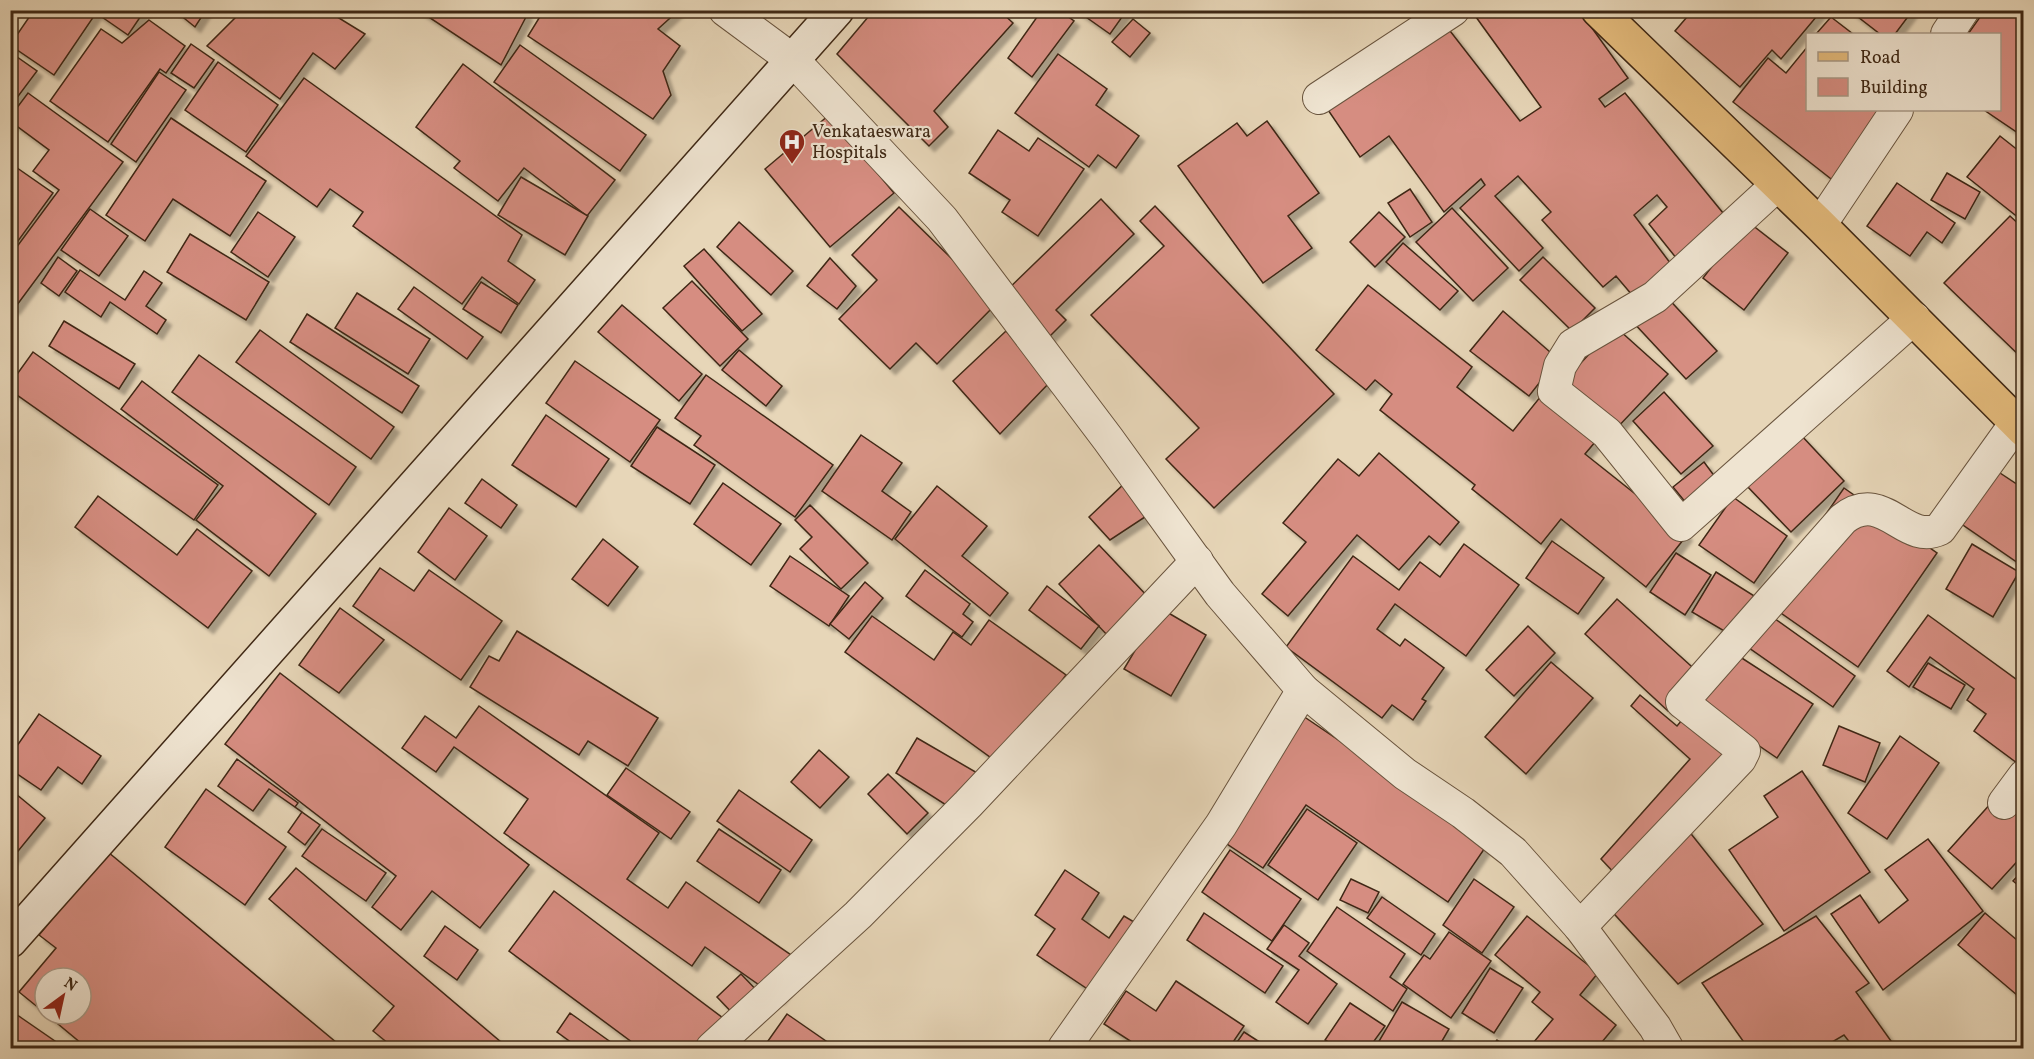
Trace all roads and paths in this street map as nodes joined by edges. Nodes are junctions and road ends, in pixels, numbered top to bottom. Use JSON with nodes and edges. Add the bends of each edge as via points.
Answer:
{"nodes":[{"id":1,"x":725,"y":10,"type":"edge"},
{"id":2,"x":837,"y":10,"type":"edge"},
{"id":3,"x":1453,"y":10,"type":"edge"},
{"id":4,"x":1598,"y":10,"type":"edge"},
{"id":5,"x":1963,"y":10,"type":"edge"},
{"id":6,"x":1948,"y":33,"type":"edge"},
{"id":7,"x":794,"y":61,"type":"junction"},
{"id":8,"x":1319,"y":98,"type":"dead end"},
{"id":9,"x":1896,"y":111,"type":"edge"},
{"id":10,"x":1777,"y":185,"type":"junction"},
{"id":11,"x":1820,"y":225,"type":"junction"},
{"id":12,"x":1914,"y":318,"type":"junction"},
{"id":13,"x":2020,"y":427,"type":"edge"},
{"id":14,"x":1197,"y":561,"type":"junction"},
{"id":15,"x":1304,"y":690,"type":"junction"},
{"id":16,"x":2024,"y":776,"type":"edge"},
{"id":17,"x":2004,"y":803,"type":"dead end"},
{"id":18,"x":1580,"y":927,"type":"junction"},
{"id":19,"x":10,"y":941,"type":"edge"},
{"id":20,"x":712,"y":1048,"type":"edge"},
{"id":21,"x":1064,"y":1048,"type":"edge"},
{"id":22,"x":1667,"y":1048,"type":"edge"}],
"edges":[{"from":1,"to":7,"type":"street"},
{"from":2,"to":7,"type":"street"},
{"from":3,"to":8,"type":"street"},
{"from":4,"to":10,"type":"main road"},
{"from":5,"to":6,"type":"street"},
{"from":7,"to":14,"type":"street","via":[[942,219]]},
{"from":7,"to":19,"type":"street"},
{"from":9,"to":11,"type":"street"},
{"from":10,"to":11,"type":"main road"},
{"from":10,"to":12,"type":"street","via":[[1655,297],[1573,345],[1556,379],[1554,391],[1607,433],[1681,525]]},
{"from":11,"to":12,"type":"main road"},
{"from":12,"to":13,"type":"main road"},
{"from":13,"to":18,"type":"street","via":[[1940,529],[1921,533],[1867,507],[1855,509],[1682,702],[1744,751]]},
{"from":14,"to":15,"type":"street","via":[[1220,594]]},
{"from":14,"to":20,"type":"street","via":[[969,804],[866,907]]},
{"from":15,"to":18,"type":"street","via":[[1405,774],[1513,852]]},
{"from":15,"to":21,"type":"street","via":[[1221,825]]},
{"from":16,"to":17,"type":"street"},
{"from":18,"to":22,"type":"street"}]}
